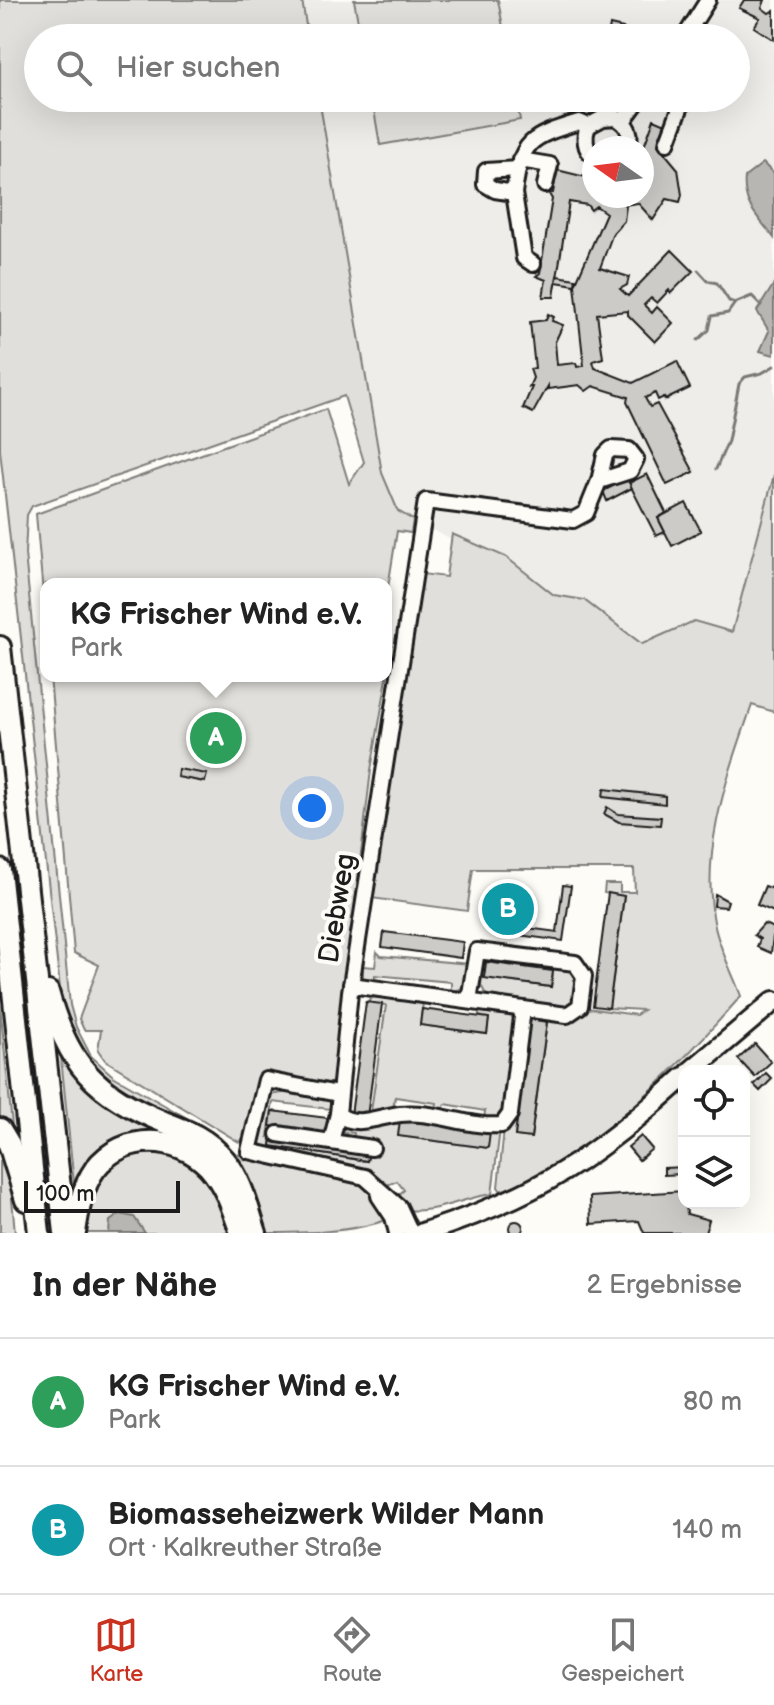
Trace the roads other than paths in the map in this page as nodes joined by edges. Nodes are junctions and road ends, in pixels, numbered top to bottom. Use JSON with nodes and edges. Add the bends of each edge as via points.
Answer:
{"nodes":[{"id":1,"x":708,"y":0,"type":"edge"},
{"id":2,"x":693,"y":24,"type":"edge"},
{"id":3,"x":630,"y":112,"type":"edge"},
{"id":4,"x":679,"y":112,"type":"edge"},
{"id":5,"x":623,"y":121,"type":"junction"},
{"id":6,"x":588,"y":126,"type":"junction"},
{"id":7,"x":588,"y":136,"type":"edge"},
{"id":8,"x":631,"y":136,"type":"edge"},
{"id":9,"x":667,"y":143,"type":"dead end"},
{"id":10,"x":519,"y":164,"type":"junction"},
{"id":11,"x":545,"y":185,"type":"dead end"},
{"id":12,"x":514,"y":193,"type":"junction"},
{"id":13,"x":533,"y":264,"type":"dead end"},
{"id":14,"x":599,"y":481,"type":"dead end"},
{"id":15,"x":0,"y":647,"type":"edge"},
{"id":16,"x":0,"y":870,"type":"edge"},
{"id":17,"x":6,"y":924,"type":"junction"},
{"id":18,"x":32,"y":938,"type":"junction"},
{"id":19,"x":0,"y":973,"type":"edge"},
{"id":20,"x":351,"y":985,"type":"junction"},
{"id":21,"x":469,"y":1000,"type":"junction"},
{"id":22,"x":774,"y":1001,"type":"edge"},
{"id":23,"x":523,"y":1009,"type":"junction"},
{"id":24,"x":698,"y":1065,"type":"edge"},
{"id":25,"x":678,"y":1082,"type":"edge"},
{"id":26,"x":338,"y":1094,"type":"junction"},
{"id":27,"x":338,"y":1114,"type":"junction"},
{"id":28,"x":0,"y":1129,"type":"edge"},
{"id":29,"x":278,"y":1134,"type":"dead end"},
{"id":30,"x":331,"y":1142,"type":"junction"},
{"id":31,"x":372,"y":1148,"type":"dead end"},
{"id":32,"x":365,"y":1177,"type":"junction"},
{"id":33,"x":37,"y":1233,"type":"edge"},
{"id":34,"x":65,"y":1233,"type":"edge"},
{"id":35,"x":75,"y":1233,"type":"edge"},
{"id":36,"x":241,"y":1233,"type":"edge"},
{"id":37,"x":256,"y":1233,"type":"edge"},
{"id":38,"x":397,"y":1233,"type":"edge"},
{"id":39,"x":411,"y":1233,"type":"edge"},
{"id":40,"x":422,"y":1233,"type":"edge"}],
"edges":[{"from":1,"to":2,"type":"street"},
{"from":3,"to":5,"type":"street"},
{"from":4,"to":9,"type":"street"},
{"from":5,"to":6,"type":"street","via":[[603,118]]},
{"from":5,"to":8,"type":"street"},
{"from":6,"to":7,"type":"street"},
{"from":6,"to":10,"type":"street","via":[[579,122],[534,137]]},
{"from":10,"to":11,"type":"street","via":[[550,165]]},
{"from":10,"to":12,"type":"street"},
{"from":10,"to":12,"type":"street","via":[[486,171],[485,184]]},
{"from":12,"to":13,"type":"street","via":[[524,258]]},
{"from":14,"to":20,"type":"street","name":"Diebweg","via":[[586,513],[573,520],[426,501],[423,555]]},
{"from":15,"to":18,"type":"highway"},
{"from":16,"to":17,"type":"highway"},
{"from":17,"to":19,"type":"highway"},
{"from":17,"to":33,"type":"highway"},
{"from":18,"to":34,"type":"highway"},
{"from":18,"to":37,"type":"highway","via":[[70,1053],[104,1092],[212,1146],[239,1182]]},
{"from":20,"to":21,"type":"street"},
{"from":20,"to":26,"type":"street","name":"Diebweg"},
{"from":21,"to":23,"type":"street"},
{"from":21,"to":23,"type":"street","via":[[477,951],[581,967],[580,1006],[575,1012]]},
{"from":22,"to":24,"type":"main road"},
{"from":23,"to":27,"type":"street","via":[[510,1114],[502,1125],[403,1113],[346,1120]]},
{"from":25,"to":40,"type":"main road","via":[[601,1148],[550,1182]]},
{"from":26,"to":27,"type":"street","name":"Diebweg"},
{"from":26,"to":32,"type":"street","via":[[266,1080],[249,1151]]},
{"from":27,"to":30,"type":"street","name":"Diebweg"},
{"from":28,"to":33,"type":"highway"},
{"from":29,"to":30,"type":"street"},
{"from":30,"to":31,"type":"street"},
{"from":32,"to":38,"type":"street","via":[[393,1217]]},
{"from":32,"to":39,"type":"street","via":[[399,1207]]},
{"from":35,"to":36,"type":"highway","via":[[86,1186],[101,1162],[122,1147],[155,1141],[181,1148],[208,1166],[226,1192]]}]}
